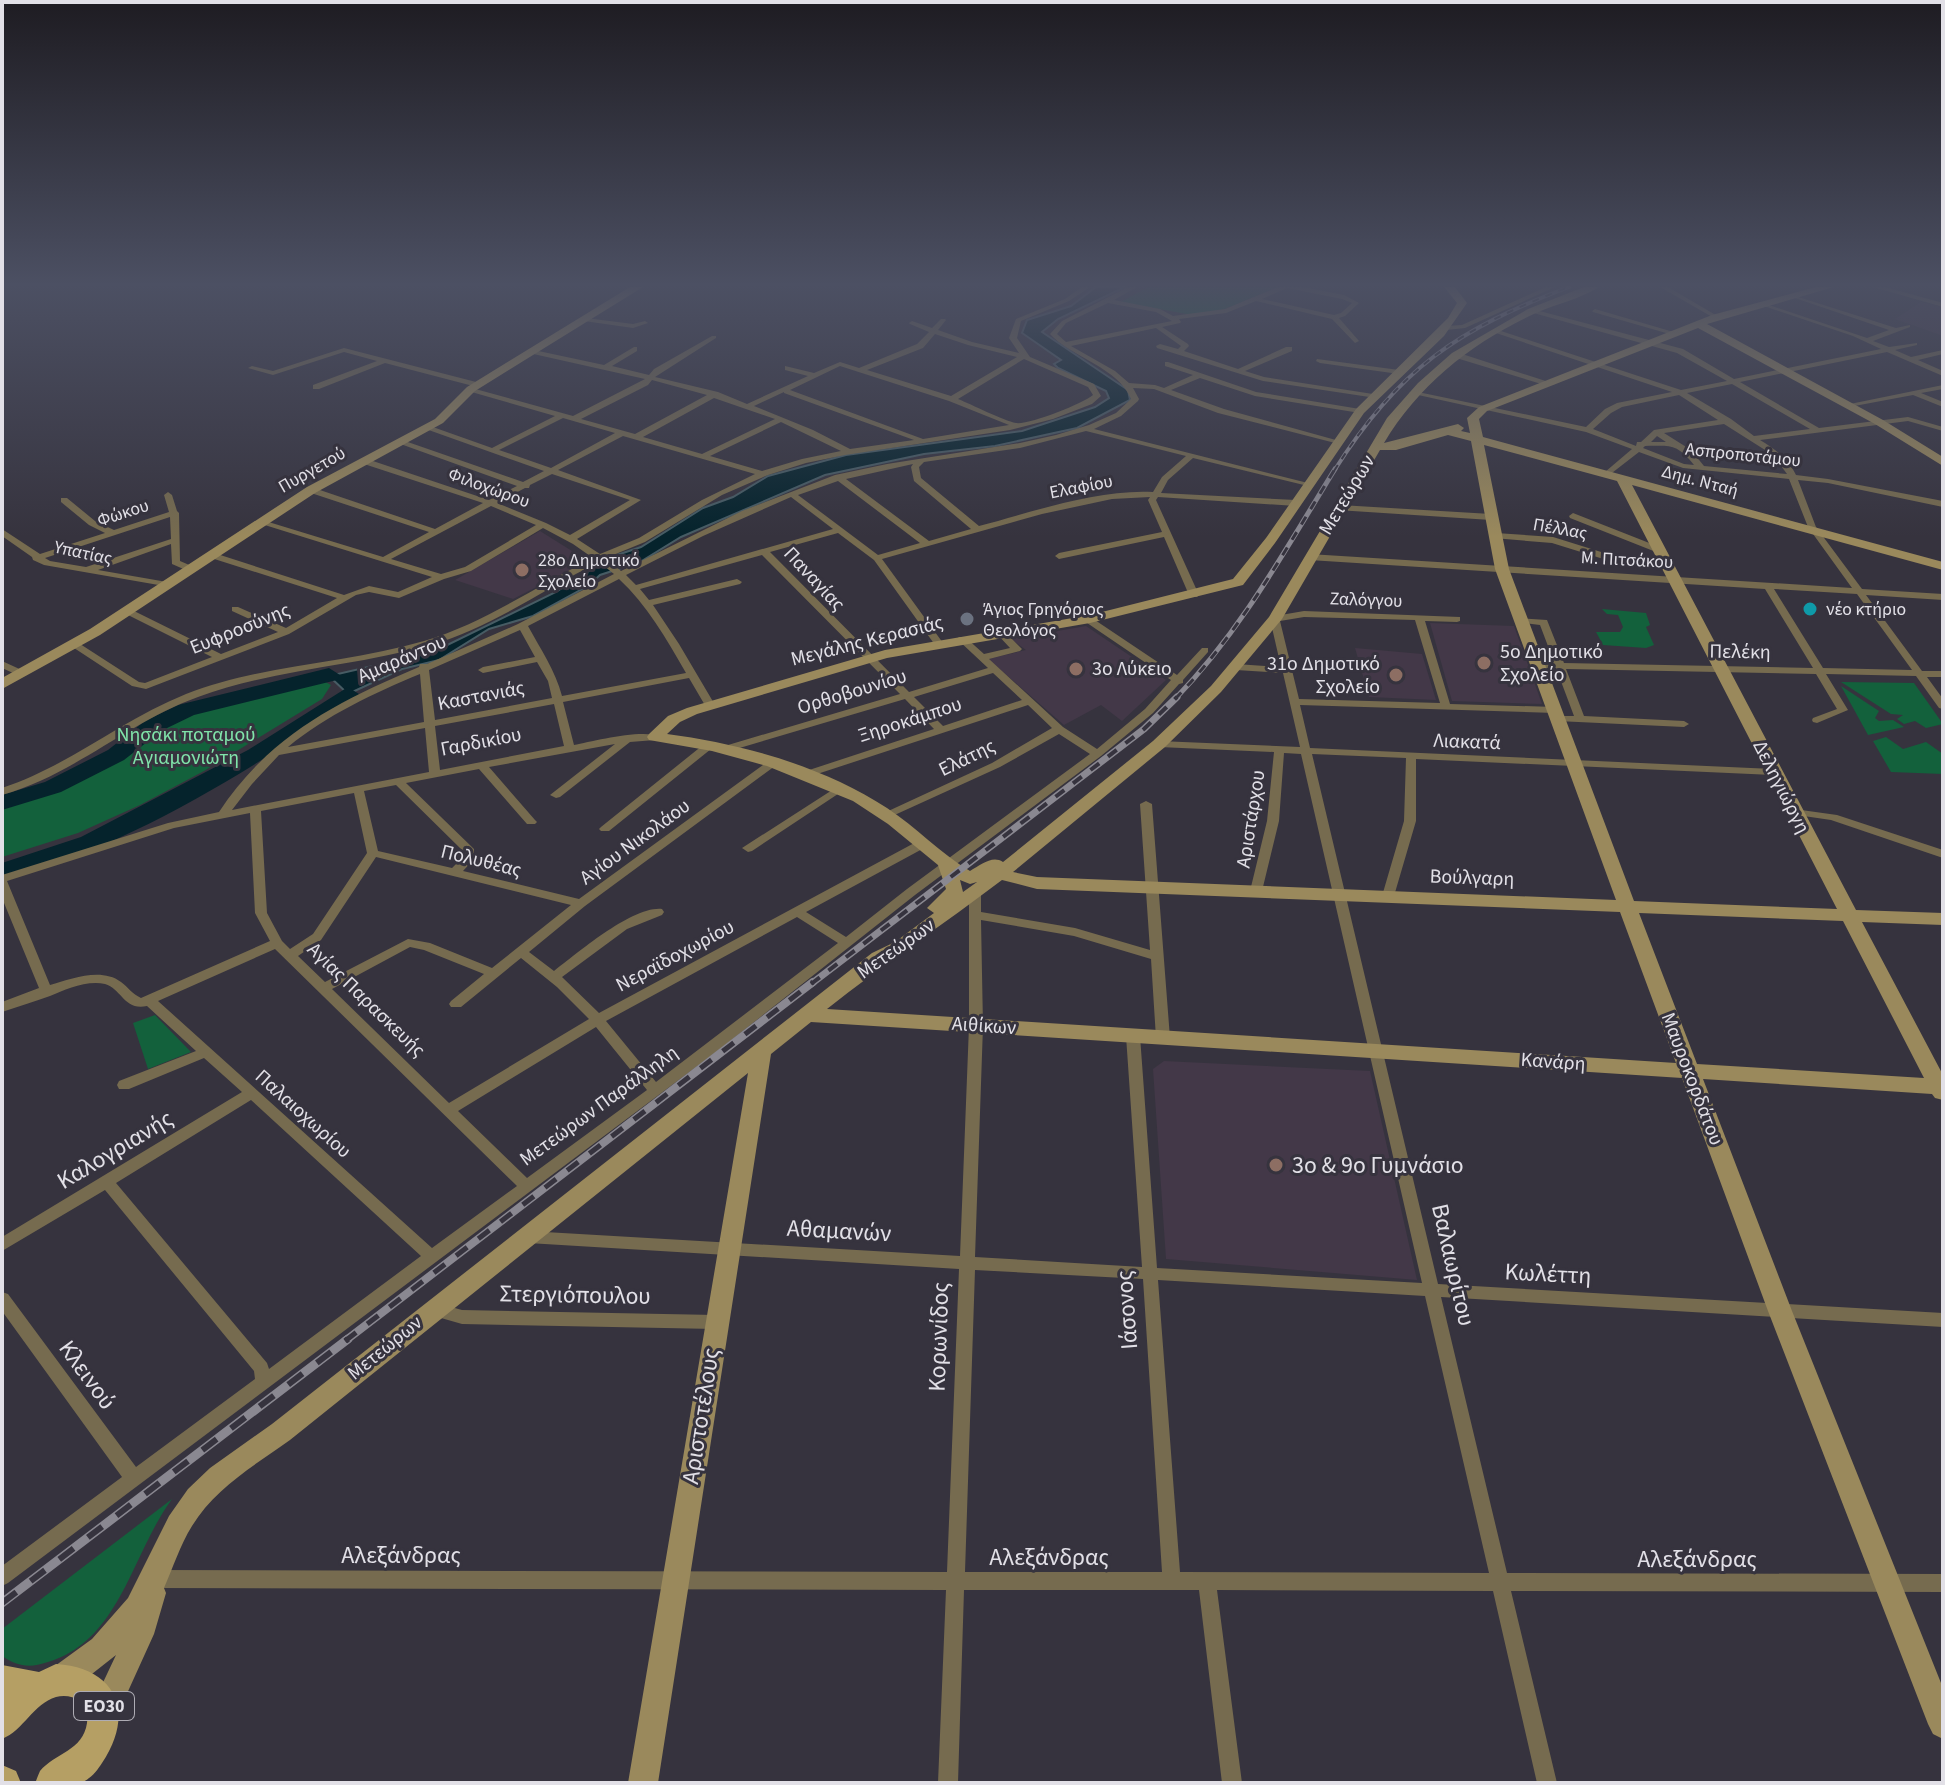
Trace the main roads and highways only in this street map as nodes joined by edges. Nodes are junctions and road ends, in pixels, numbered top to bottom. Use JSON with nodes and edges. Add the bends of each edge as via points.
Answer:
{"nodes":[{"id":1,"x":2,"y":1681,"type":"edge"},
{"id":2,"x":49,"y":1684,"type":"junction"},
{"id":3,"x":2,"y":1723,"type":"edge"},
{"id":4,"x":78,"y":1772,"type":"edge"},
{"id":5,"x":52,"y":1783,"type":"edge"}],
"edges":[{"from":1,"to":2,"type":"main road","number":"ΕΟ30"},
{"from":2,"to":3,"type":"main road","via":[[24,1698]]},
{"from":2,"to":4,"type":"main road","number":"ΕΟ30","via":[[76,1680],[101,1695],[105,1710],[100,1735]]},
{"from":4,"to":5,"type":"main road","number":"ΕΟ30"}]}
